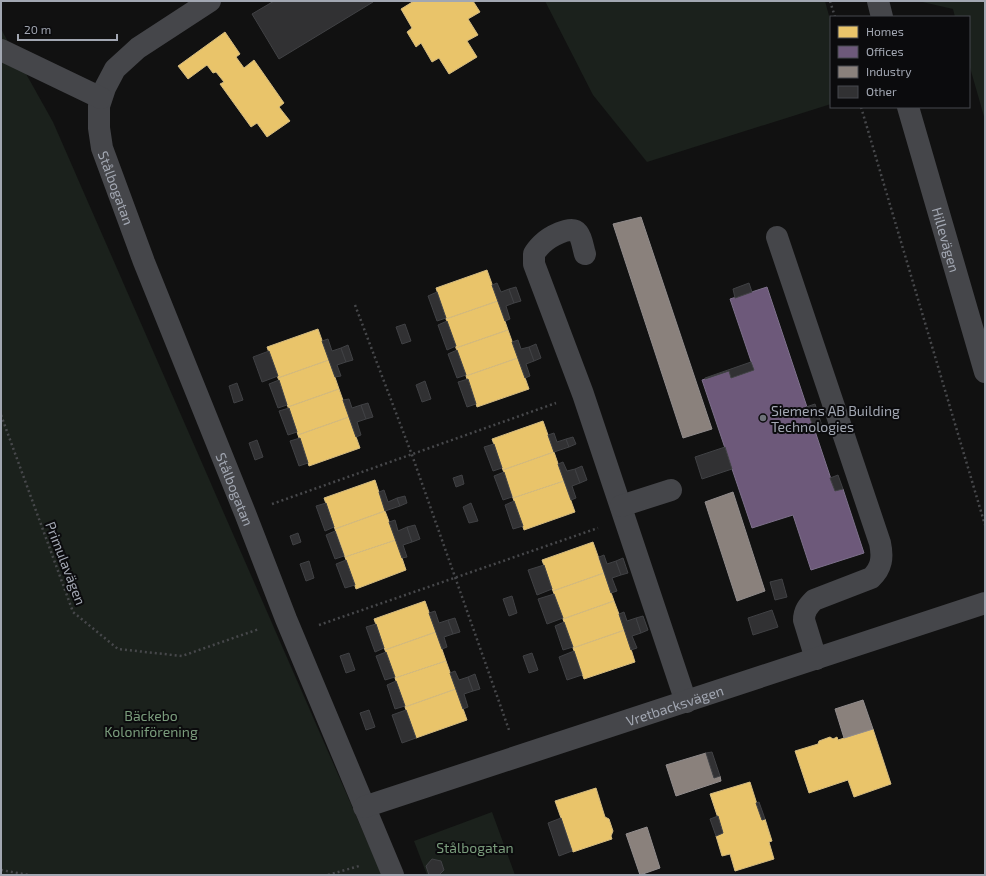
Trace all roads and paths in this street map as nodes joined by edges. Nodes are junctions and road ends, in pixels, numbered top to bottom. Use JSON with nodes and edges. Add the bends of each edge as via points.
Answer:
{"nodes":[{"id":1,"x":210,"y":1,"type":"edge"},
{"id":2,"x":830,"y":1,"type":"edge"},
{"id":3,"x":878,"y":1,"type":"edge"},
{"id":4,"x":835,"y":16,"type":"edge"},
{"id":5,"x":882,"y":16,"type":"edge"},
{"id":6,"x":1,"y":50,"type":"edge"},
{"id":7,"x":101,"y":98,"type":"junction"},
{"id":8,"x":861,"y":108,"type":"edge"},
{"id":9,"x":908,"y":108,"type":"edge"},
{"id":10,"x":777,"y":237,"type":"dead end"},
{"id":11,"x":585,"y":254,"type":"dead end"},
{"id":12,"x":355,"y":305,"type":"dead end"},
{"id":13,"x":985,"y":372,"type":"edge"},
{"id":14,"x":583,"y":394,"type":"junction"},
{"id":15,"x":1,"y":415,"type":"edge"},
{"id":16,"x":412,"y":455,"type":"junction"},
{"id":17,"x":672,"y":490,"type":"dead end"},
{"id":18,"x":623,"y":512,"type":"junction"},
{"id":19,"x":245,"y":513,"type":"junction"},
{"id":20,"x":985,"y":525,"type":"edge"},
{"id":21,"x":455,"y":578,"type":"junction"},
{"id":22,"x":985,"y":603,"type":"edge"},
{"id":23,"x":289,"y":627,"type":"junction"},
{"id":24,"x":816,"y":659,"type":"junction"},
{"id":25,"x":686,"y":702,"type":"junction"},
{"id":26,"x":518,"y":756,"type":"junction"},
{"id":27,"x":364,"y":807,"type":"junction"},
{"id":28,"x":1,"y":870,"type":"edge"},
{"id":29,"x":29,"y":875,"type":"edge"},
{"id":30,"x":393,"y":875,"type":"edge"}],
"edges":[{"from":1,"to":7,"type":"street","name":"Stålbogatan","via":[[138,48],[115,69]]},
{"from":2,"to":4,"type":"path"},
{"from":3,"to":5,"type":"street"},
{"from":6,"to":7,"type":"street"},
{"from":7,"to":19,"type":"street","name":"Stålbogatan","via":[[99,128],[102,148],[144,262]]},
{"from":8,"to":20,"type":"path"},
{"from":9,"to":13,"type":"street","name":"Hillevägen"},
{"from":10,"to":24,"type":"street","via":[[882,553],[882,562],[871,578],[814,600],[807,607],[804,620]]},
{"from":11,"to":14,"type":"street","via":[[578,233],[573,230],[551,237],[534,254],[534,264]]},
{"from":12,"to":16,"type":"path"},
{"from":14,"to":16,"type":"path"},
{"from":14,"to":18,"type":"street"},
{"from":15,"to":23,"type":"path","name":"Primulavägen","via":[[73,612],[118,649],[182,656]]},
{"from":16,"to":19,"type":"path"},
{"from":16,"to":21,"type":"path"},
{"from":17,"to":18,"type":"street"},
{"from":18,"to":21,"type":"path","name":"Primulavägen"},
{"from":18,"to":25,"type":"street"},
{"from":19,"to":23,"type":"street","name":"Stålbogatan"},
{"from":21,"to":23,"type":"path","name":"Primulavägen"},
{"from":21,"to":26,"type":"path"},
{"from":22,"to":24,"type":"street","name":"Vretbacksvägen"},
{"from":23,"to":27,"type":"street","name":"Stålbogatan"},
{"from":24,"to":25,"type":"street","name":"Vretbacksvägen"},
{"from":25,"to":26,"type":"street","name":"Vretbacksvägen"},
{"from":26,"to":27,"type":"street","name":"Vretbacksvägen"},
{"from":27,"to":30,"type":"street","name":"Stålbogatan"},
{"from":28,"to":29,"type":"path"}]}
